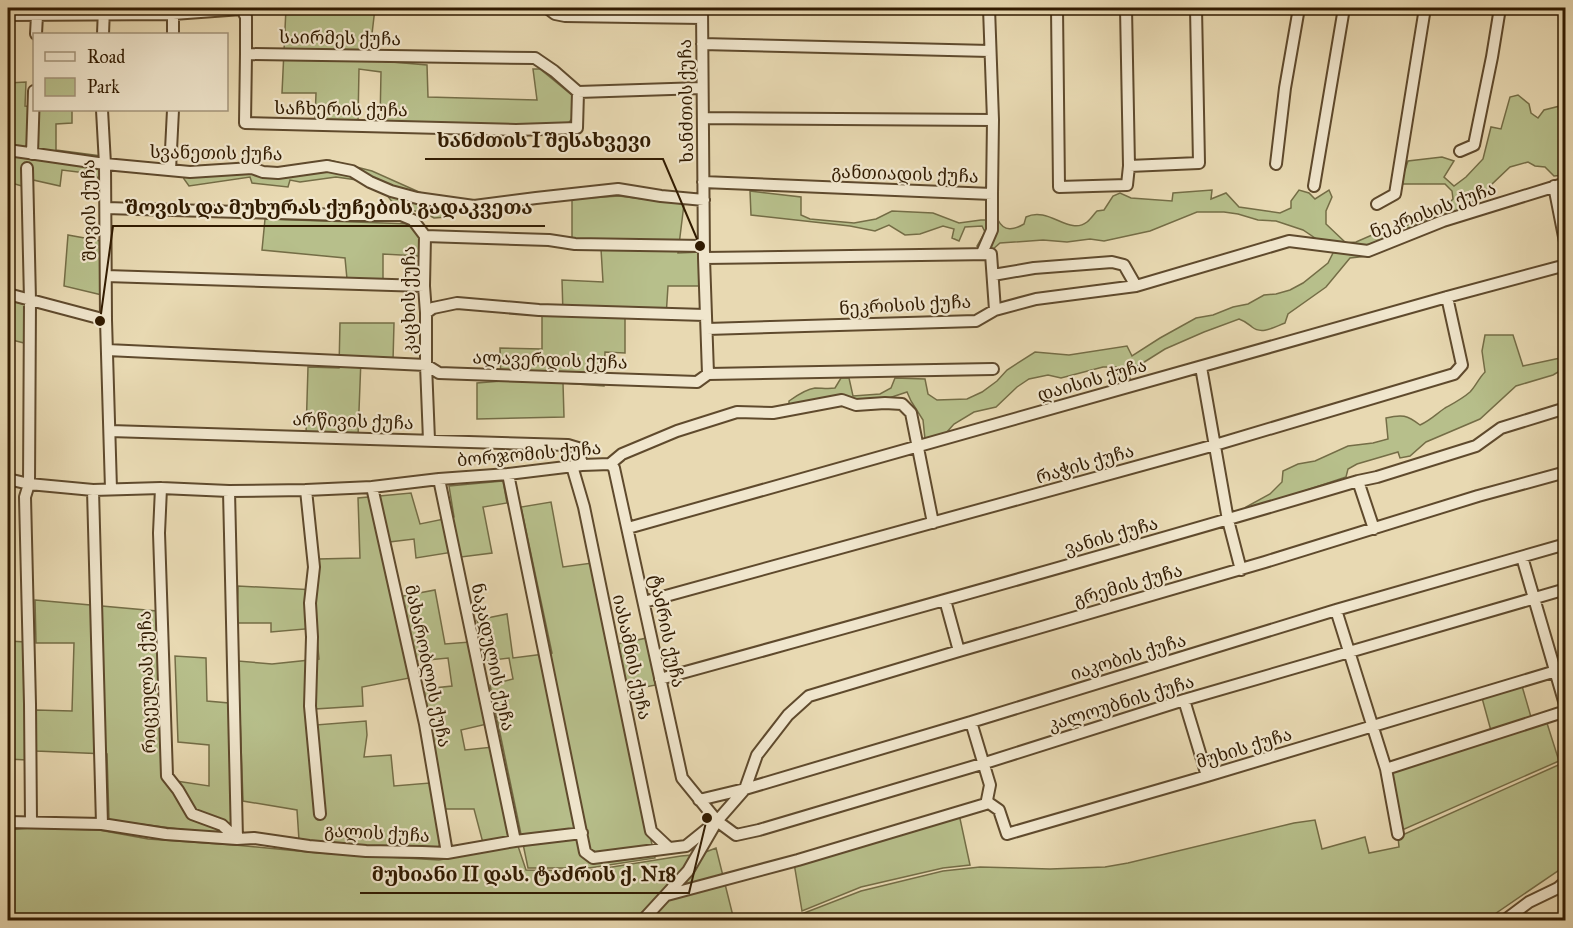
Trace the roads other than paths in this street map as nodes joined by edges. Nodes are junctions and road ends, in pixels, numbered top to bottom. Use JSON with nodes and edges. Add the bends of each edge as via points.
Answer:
{"nodes":[{"id":1,"x":547,"y":8,"type":"edge"},
{"id":2,"x":988,"y":8,"type":"edge"},
{"id":3,"x":1057,"y":8,"type":"edge"},
{"id":4,"x":1126,"y":8,"type":"edge"},
{"id":5,"x":1196,"y":8,"type":"edge"},
{"id":6,"x":1299,"y":8,"type":"edge"},
{"id":7,"x":1344,"y":8,"type":"edge"},
{"id":8,"x":1425,"y":8,"type":"edge"},
{"id":9,"x":1500,"y":8,"type":"edge"},
{"id":10,"x":38,"y":11,"type":"edge"},
{"id":11,"x":104,"y":11,"type":"edge"},
{"id":12,"x":702,"y":13,"type":"edge"},
{"id":13,"x":173,"y":14,"type":"junction"},
{"id":14,"x":8,"y":15,"type":"edge"},
{"id":15,"x":36,"y":33,"type":"edge"},
{"id":16,"x":103,"y":33,"type":"edge"},
{"id":17,"x":173,"y":33,"type":"edge"},
{"id":18,"x":702,"y":44,"type":"junction"},
{"id":19,"x":990,"y":51,"type":"junction"},
{"id":20,"x":246,"y":54,"type":"junction"},
{"id":21,"x":702,"y":88,"type":"junction"},
{"id":22,"x":578,"y":92,"type":"junction"},
{"id":23,"x":33,"y":111,"type":"edge"},
{"id":24,"x":102,"y":111,"type":"edge"},
{"id":25,"x":174,"y":111,"type":"edge"},
{"id":26,"x":703,"y":118,"type":"junction"},
{"id":27,"x":993,"y":120,"type":"junction"},
{"id":28,"x":8,"y":150,"type":"edge"},
{"id":29,"x":1460,"y":152,"type":"dead end"},
{"id":30,"x":32,"y":154,"type":"junction"},
{"id":31,"x":105,"y":164,"type":"junction"},
{"id":32,"x":1276,"y":164,"type":"dead end"},
{"id":33,"x":1129,"y":165,"type":"junction"},
{"id":34,"x":27,"y":168,"type":"dead end"},
{"id":35,"x":170,"y":170,"type":"junction"},
{"id":36,"x":703,"y":182,"type":"junction"},
{"id":37,"x":1560,"y":185,"type":"edge"},
{"id":38,"x":1314,"y":186,"type":"dead end"},
{"id":39,"x":992,"y":194,"type":"junction"},
{"id":40,"x":704,"y":200,"type":"junction"},
{"id":41,"x":1377,"y":204,"type":"dead end"},
{"id":42,"x":106,"y":208,"type":"junction"},
{"id":43,"x":425,"y":236,"type":"junction"},
{"id":44,"x":1566,"y":247,"type":"edge"},
{"id":45,"x":704,"y":252,"type":"junction"},
{"id":46,"x":982,"y":253,"type":"junction"},
{"id":47,"x":1566,"y":265,"type":"edge"},
{"id":48,"x":993,"y":275,"type":"junction"},
{"id":49,"x":106,"y":276,"type":"junction"},
{"id":50,"x":424,"y":286,"type":"junction"},
{"id":51,"x":1136,"y":286,"type":"junction"},
{"id":52,"x":8,"y":294,"type":"edge"},
{"id":53,"x":1447,"y":297,"type":"junction"},
{"id":54,"x":30,"y":300,"type":"junction"},
{"id":55,"x":995,"y":310,"type":"junction"},
{"id":56,"x":426,"y":313,"type":"junction"},
{"id":57,"x":705,"y":315,"type":"junction"},
{"id":58,"x":106,"y":320,"type":"junction"},
{"id":59,"x":707,"y":329,"type":"junction"},
{"id":60,"x":107,"y":350,"type":"junction"},
{"id":61,"x":426,"y":365,"type":"junction"},
{"id":62,"x":1201,"y":367,"type":"junction"},
{"id":63,"x":993,"y":369,"type":"dead end"},
{"id":64,"x":708,"y":374,"type":"junction"},
{"id":65,"x":1566,"y":408,"type":"edge"},
{"id":66,"x":110,"y":431,"type":"junction"},
{"id":67,"x":429,"y":440,"type":"junction"},
{"id":68,"x":1215,"y":445,"type":"junction"},
{"id":69,"x":918,"y":446,"type":"junction"},
{"id":70,"x":610,"y":464,"type":"junction"},
{"id":71,"x":577,"y":466,"type":"junction"},
{"id":72,"x":1566,"y":472,"type":"edge"},
{"id":73,"x":508,"y":474,"type":"junction"},
{"id":74,"x":8,"y":479,"type":"edge"},
{"id":75,"x":439,"y":479,"type":"junction"},
{"id":76,"x":1358,"y":481,"type":"junction"},
{"id":77,"x":29,"y":484,"type":"junction"},
{"id":78,"x":372,"y":487,"type":"junction"},
{"id":79,"x":161,"y":488,"type":"junction"},
{"id":80,"x":111,"y":489,"type":"junction"},
{"id":81,"x":93,"y":490,"type":"junction"},
{"id":82,"x":306,"y":490,"type":"junction"},
{"id":83,"x":229,"y":491,"type":"junction"},
{"id":84,"x":1228,"y":520,"type":"junction"},
{"id":85,"x":933,"y":523,"type":"junction"},
{"id":86,"x":628,"y":528,"type":"junction"},
{"id":87,"x":1374,"y":529,"type":"junction"},
{"id":88,"x":1566,"y":544,"type":"edge"},
{"id":89,"x":1522,"y":557,"type":"junction"},
{"id":90,"x":1240,"y":570,"type":"junction"},
{"id":91,"x":1566,"y":589,"type":"edge"},
{"id":92,"x":1534,"y":599,"type":"junction"},
{"id":93,"x":945,"y":600,"type":"junction"},
{"id":94,"x":644,"y":602,"type":"junction"},
{"id":95,"x":1336,"y":610,"type":"junction"},
{"id":96,"x":959,"y":651,"type":"junction"},
{"id":97,"x":1348,"y":652,"type":"junction"},
{"id":98,"x":1561,"y":670,"type":"edge"},
{"id":99,"x":660,"y":679,"type":"junction"},
{"id":100,"x":1185,"y":700,"type":"junction"},
{"id":101,"x":1566,"y":710,"type":"edge"},
{"id":102,"x":971,"y":722,"type":"junction"},
{"id":103,"x":1372,"y":726,"type":"junction"},
{"id":104,"x":985,"y":763,"type":"junction"},
{"id":105,"x":1386,"y":769,"type":"junction"},
{"id":106,"x":1207,"y":776,"type":"junction"},
{"id":107,"x":745,"y":789,"type":"junction"},
{"id":108,"x":699,"y":800,"type":"junction"},
{"id":109,"x":989,"y":803,"type":"junction"},
{"id":110,"x":320,"y":814,"type":"dead end"},
{"id":111,"x":31,"y":821,"type":"junction"},
{"id":112,"x":717,"y":821,"type":"junction"},
{"id":113,"x":8,"y":822,"type":"edge"},
{"id":114,"x":102,"y":824,"type":"junction"},
{"id":115,"x":582,"y":833,"type":"junction"},
{"id":116,"x":1398,"y":834,"type":"dead end"},
{"id":117,"x":237,"y":839,"type":"junction"},
{"id":118,"x":515,"y":841,"type":"junction"},
{"id":119,"x":669,"y":848,"type":"junction"},
{"id":120,"x":447,"y":853,"type":"junction"},
{"id":121,"x":1566,"y":881,"type":"edge"},
{"id":122,"x":667,"y":895,"type":"junction"},
{"id":123,"x":643,"y":921,"type":"edge"},
{"id":124,"x":1504,"y":921,"type":"edge"}],
"edges":[{"from":1,"to":12,"type":"street","via":[[564,16]]},
{"from":2,"to":19,"type":"street","name":"განთიადის ქუჩა"},
{"from":3,"to":33,"type":"street","via":[[1059,187],[1127,185]]},
{"from":4,"to":33,"type":"street"},
{"from":5,"to":33,"type":"street","via":[[1199,163]]},
{"from":6,"to":32,"type":"street"},
{"from":7,"to":38,"type":"street"},
{"from":8,"to":41,"type":"street","via":[[1395,194]]},
{"from":9,"to":29,"type":"street","via":[[1474,145]]},
{"from":10,"to":11,"type":"street"},
{"from":10,"to":14,"type":"street"},
{"from":10,"to":15,"type":"street"},
{"from":11,"to":13,"type":"street"},
{"from":11,"to":16,"type":"street"},
{"from":12,"to":18,"type":"street","name":"ხანძთის ქუჩა"},
{"from":13,"to":17,"type":"street"},
{"from":13,"to":20,"type":"street","via":[[242,9],[246,17]]},
{"from":18,"to":19,"type":"street"},
{"from":18,"to":21,"type":"street","name":"ხანძთის ქუჩა"},
{"from":19,"to":27,"type":"street","name":"განთიადის ქუჩა"},
{"from":20,"to":22,"type":"street","name":"საირმეს ქუჩა","via":[[535,58]]},
{"from":20,"to":22,"type":"street","name":"საჩხერის ქუჩა","via":[[245,123],[577,128]]},
{"from":21,"to":22,"type":"street"},
{"from":21,"to":26,"type":"street","name":"ხანძთის ქუჩა"},
{"from":23,"to":30,"type":"street"},
{"from":24,"to":31,"type":"street","name":"შოვის ქუჩა"},
{"from":25,"to":35,"type":"street"},
{"from":26,"to":27,"type":"street"},
{"from":26,"to":36,"type":"street","name":"ხანძთის ქუჩა"},
{"from":27,"to":39,"type":"street","name":"განთიადის ქუჩა"},
{"from":28,"to":30,"type":"street","name":"სვანეთის ქუჩა"},
{"from":30,"to":31,"type":"street","name":"სვანეთის ქუჩა"},
{"from":31,"to":35,"type":"street","name":"სვანეთის ქუჩა"},
{"from":31,"to":42,"type":"street","name":"შოვის ქუჩა"},
{"from":34,"to":54,"type":"street"},
{"from":35,"to":40,"type":"street","name":"სვანეთის ქუჩა","via":[[252,168],[278,173],[327,166],[352,171],[391,192],[474,206],[618,189]]},
{"from":36,"to":39,"type":"street","name":"განთიადის ქუჩა"},
{"from":36,"to":40,"type":"street","name":"ხანძთის ქუჩა"},
{"from":37,"to":44,"type":"street"},
{"from":37,"to":51,"type":"street","name":"ნეკრისის ქუჩა","via":[[1443,221],[1368,251],[1289,241]]},
{"from":39,"to":46,"type":"street","via":[[992,230]]},
{"from":40,"to":45,"type":"street","name":"ხანძთის ქუჩა"},
{"from":42,"to":43,"type":"street","name":"კაცხის ქუჩა","via":[[401,215],[413,220]]},
{"from":42,"to":49,"type":"street","name":"შოვის ქუჩა"},
{"from":43,"to":45,"type":"street","via":[[549,240]]},
{"from":43,"to":50,"type":"street","name":"კაცხის ქუჩა"},
{"from":45,"to":46,"type":"street"},
{"from":45,"to":57,"type":"street","name":"ხანძთის ქუჩა"},
{"from":46,"to":48,"type":"street","via":[[991,254]]},
{"from":47,"to":53,"type":"street","name":"დაისის ქუჩა"},
{"from":48,"to":51,"type":"street","via":[[1112,262],[1124,265]]},
{"from":48,"to":55,"type":"street"},
{"from":49,"to":50,"type":"street"},
{"from":49,"to":58,"type":"street","name":"შოვის ქუჩა"},
{"from":50,"to":56,"type":"street","name":"კაცხის ქუჩა"},
{"from":51,"to":55,"type":"street","name":"ნეკრისის ქუჩა","via":[[1036,299]]},
{"from":52,"to":54,"type":"street"},
{"from":53,"to":62,"type":"street","name":"დაისის ქუჩა"},
{"from":53,"to":68,"type":"street","name":"რაჭის ქუჩა","via":[[1462,364],[1454,374]]},
{"from":54,"to":58,"type":"street"},
{"from":54,"to":77,"type":"street"},
{"from":55,"to":59,"type":"street","name":"ნეკრისის ქუჩა","via":[[976,321]]},
{"from":56,"to":57,"type":"street","via":[[457,303],[538,310]]},
{"from":56,"to":61,"type":"street","name":"კაცხის ქუჩა"},
{"from":57,"to":59,"type":"street","name":"ხანძთის ქუჩა"},
{"from":58,"to":60,"type":"street","name":"შოვის ქუჩა"},
{"from":59,"to":64,"type":"street","name":"ხანძთის ქუჩა"},
{"from":60,"to":61,"type":"street","name":"ალავერდის ქუჩა"},
{"from":60,"to":66,"type":"street","name":"შოვის ქუჩა"},
{"from":61,"to":64,"type":"street","name":"ალავერდის ქუჩა","via":[[439,373],[697,382]]},
{"from":61,"to":67,"type":"street","name":"კაცხის ქუჩა"},
{"from":62,"to":68,"type":"street"},
{"from":62,"to":69,"type":"street","name":"დაისის ქუჩა"},
{"from":63,"to":64,"type":"street","name":"ალავერდის ქუჩა"},
{"from":65,"to":76,"type":"street","name":"ვანის ქუჩა","via":[[1501,428],[1476,446]]},
{"from":66,"to":67,"type":"street","name":"არწივის ქუჩა"},
{"from":66,"to":80,"type":"street","name":"შოვის ქუჩა"},
{"from":67,"to":71,"type":"street","name":"არწივის ქუჩა","via":[[568,445],[578,448]]},
{"from":68,"to":84,"type":"street"},
{"from":68,"to":85,"type":"street","name":"რაჭის ქუჩა"},
{"from":69,"to":70,"type":"street","name":"ბორჯომის ქუჩა","via":[[911,413],[902,404],[856,405],[842,400],[773,413],[737,412],[677,431],[622,454]]},
{"from":69,"to":85,"type":"street","name":"ბორჯომის ქუჩა"},
{"from":69,"to":86,"type":"street","name":"დაისის ქუჩა"},
{"from":70,"to":71,"type":"street","name":"ბორჯომის ქუჩა"},
{"from":70,"to":86,"type":"street","name":"ტაძრის ქუჩა"},
{"from":71,"to":73,"type":"street","name":"ბორჯომის ქუჩა"},
{"from":71,"to":119,"type":"street","name":"იასამნის ქუჩა","via":[[651,831]]},
{"from":72,"to":87,"type":"street","name":"გრემის ქუჩა"},
{"from":73,"to":75,"type":"street","name":"ბორჯომის ქუჩა"},
{"from":73,"to":115,"type":"street"},
{"from":74,"to":77,"type":"street","name":"ბორჯომის ქუჩა"},
{"from":75,"to":78,"type":"street","name":"ბორჯომის ქუჩა"},
{"from":75,"to":118,"type":"street","name":"ნაკადულის ქუჩა"},
{"from":76,"to":84,"type":"street","name":"ვანის ქუჩა"},
{"from":76,"to":87,"type":"street"},
{"from":77,"to":81,"type":"street","name":"ბორჯომის ქუჩა"},
{"from":77,"to":111,"type":"street","via":[[25,497]]},
{"from":78,"to":82,"type":"street","name":"ბორჯომის ქუჩა"},
{"from":78,"to":120,"type":"street","name":"მახარობლის ქუჩა","via":[[425,724]]},
{"from":79,"to":80,"type":"street","name":"ბორჯომის ქუჩა"},
{"from":79,"to":83,"type":"street","name":"ბორჯომის ქუჩა"},
{"from":79,"to":117,"type":"street","name":"რიცეულას ქუჩა","via":[[167,776],[192,814],[222,825]]},
{"from":80,"to":81,"type":"street","name":"ბორჯომის ქუჩა"},
{"from":81,"to":114,"type":"street"},
{"from":82,"to":83,"type":"street","name":"ბორჯომის ქუჩა"},
{"from":82,"to":110,"type":"street","via":[[314,567],[310,706]]},
{"from":83,"to":117,"type":"street"},
{"from":84,"to":90,"type":"street"},
{"from":84,"to":93,"type":"street","name":"ვანის ქუჩა"},
{"from":85,"to":94,"type":"street","name":"რაჭის ქუჩა"},
{"from":86,"to":94,"type":"street","name":"ტაძრის ქუჩა"},
{"from":87,"to":90,"type":"street","name":"გრემის ქუჩა"},
{"from":88,"to":89,"type":"street","name":"იაკობის ქუჩა"},
{"from":89,"to":92,"type":"street"},
{"from":89,"to":95,"type":"street","name":"იაკობის ქუჩა"},
{"from":90,"to":96,"type":"street","name":"გრემის ქუჩა"},
{"from":91,"to":92,"type":"street","name":"კალოუბნის ქუჩა"},
{"from":92,"to":97,"type":"street","name":"კალოუბნის ქუჩა"},
{"from":92,"to":98,"type":"street"},
{"from":93,"to":96,"type":"street"},
{"from":93,"to":99,"type":"street","name":"ვანის ქუჩა"},
{"from":94,"to":99,"type":"street","name":"ტაძრის ქუჩა"},
{"from":95,"to":97,"type":"street"},
{"from":95,"to":102,"type":"street","name":"იაკობის ქუჩა"},
{"from":96,"to":107,"type":"street","name":"გრემის ქუჩა","via":[[809,696],[788,715],[757,755]]},
{"from":97,"to":100,"type":"street","name":"კალოუბნის ქუჩა"},
{"from":97,"to":103,"type":"street"},
{"from":98,"to":101,"type":"street"},
{"from":98,"to":103,"type":"street","name":"მუხის ქუჩა"},
{"from":99,"to":108,"type":"street","name":"ტაძრის ქუჩა","via":[[682,778]]},
{"from":100,"to":104,"type":"street","name":"კალოუბნის ქუჩა"},
{"from":100,"to":106,"type":"street"},
{"from":101,"to":105,"type":"street"},
{"from":102,"to":104,"type":"street"},
{"from":102,"to":107,"type":"street","name":"იაკობის ქუჩა"},
{"from":103,"to":105,"type":"street"},
{"from":103,"to":106,"type":"street","name":"მუხის ქუჩა"},
{"from":104,"to":109,"type":"street"},
{"from":104,"to":112,"type":"street","name":"კალოუბნის ქუჩა","via":[[736,835]]},
{"from":105,"to":116,"type":"street"},
{"from":106,"to":109,"type":"street","name":"მუხის ქუჩა","via":[[1007,834],[999,810]]},
{"from":107,"to":108,"type":"street","name":"იაკობის ქუჩა"},
{"from":107,"to":112,"type":"street"},
{"from":108,"to":112,"type":"street","name":"კალოუბნის ქუჩა"},
{"from":109,"to":122,"type":"street"},
{"from":111,"to":113,"type":"street","name":"გალის ქუჩა"},
{"from":111,"to":114,"type":"street","name":"გალის ქუჩა"},
{"from":112,"to":119,"type":"street","via":[[686,846]]},
{"from":112,"to":122,"type":"street","via":[[688,871]]},
{"from":114,"to":117,"type":"street","name":"გალის ქუჩა"},
{"from":115,"to":118,"type":"street","name":"გალის ქუჩა"},
{"from":115,"to":119,"type":"street","via":[[585,852],[592,858]]},
{"from":117,"to":120,"type":"street","name":"გალის ქუჩა","via":[[366,851]]},
{"from":118,"to":120,"type":"street","name":"გალის ქუჩა"},
{"from":121,"to":124,"type":"street"},
{"from":122,"to":123,"type":"street"}]}
